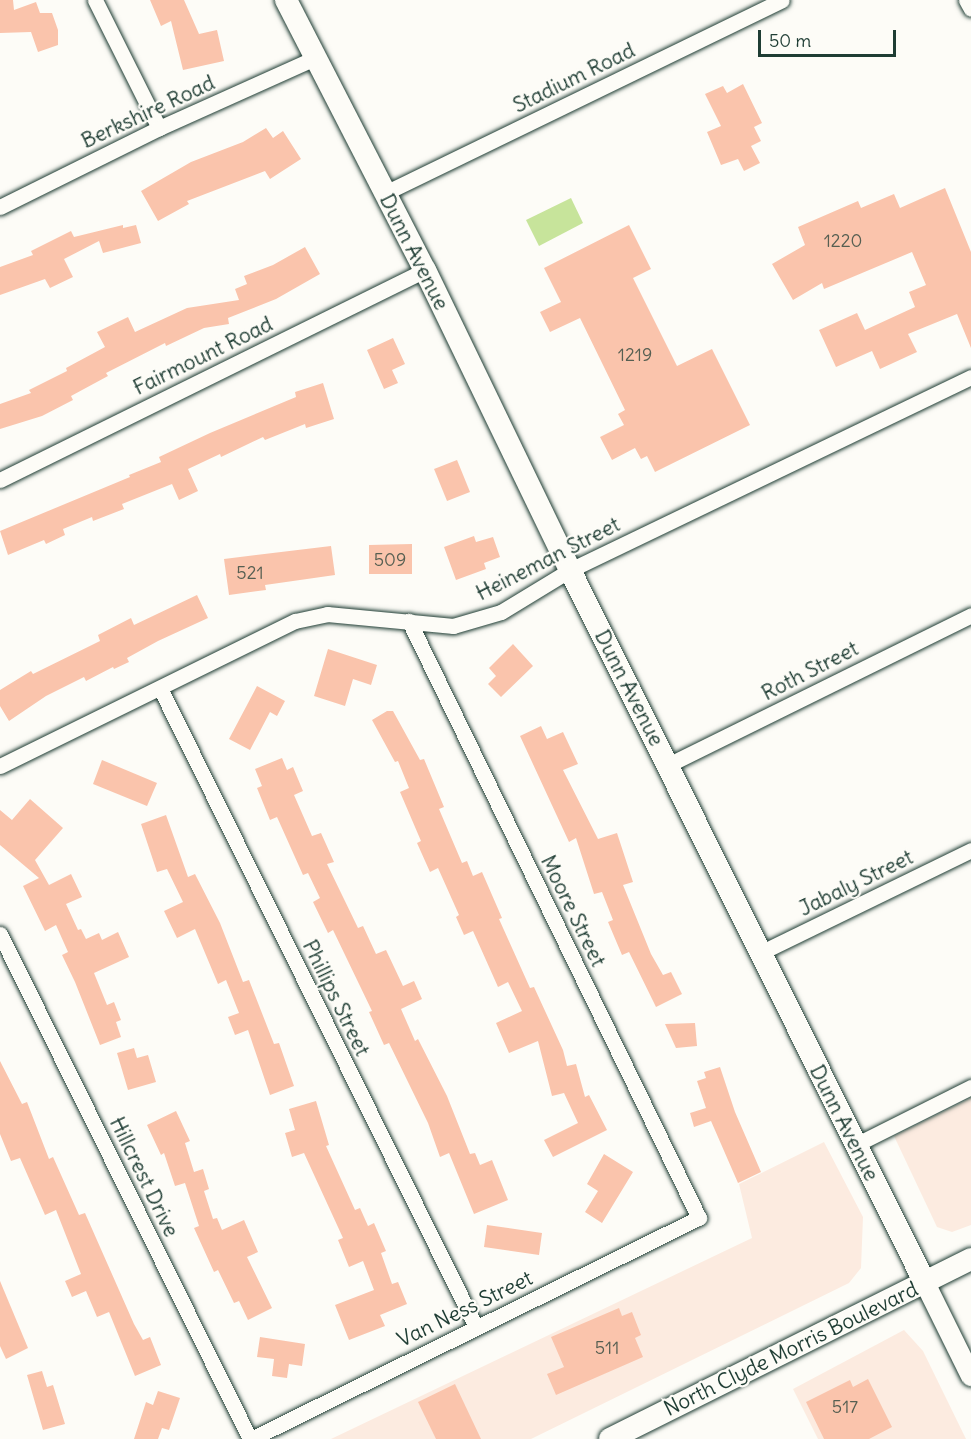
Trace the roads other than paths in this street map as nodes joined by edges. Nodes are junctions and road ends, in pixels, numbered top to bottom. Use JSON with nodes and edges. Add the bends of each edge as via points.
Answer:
{"nodes":[{"id":1,"x":96,"y":0,"type":"edge"},
{"id":2,"x":286,"y":0,"type":"edge"},
{"id":3,"x":782,"y":0,"type":"edge"},
{"id":4,"x":966,"y":0,"type":"edge"},
{"id":5,"x":971,"y":9,"type":"edge"},
{"id":6,"x":315,"y":58,"type":"junction"},
{"id":7,"x":159,"y":128,"type":"junction"},
{"id":8,"x":385,"y":194,"type":"junction"},
{"id":9,"x":0,"y":207,"type":"edge"},
{"id":10,"x":424,"y":270,"type":"junction"},
{"id":11,"x":971,"y":377,"type":"edge"},
{"id":12,"x":0,"y":480,"type":"edge"},
{"id":13,"x":570,"y":570,"type":"junction"},
{"id":14,"x":971,"y":615,"type":"edge"},
{"id":15,"x":409,"y":621,"type":"junction"},
{"id":16,"x":160,"y":688,"type":"junction"},
{"id":17,"x":668,"y":765,"type":"junction"},
{"id":18,"x":0,"y":766,"type":"edge"},
{"id":19,"x":971,"y":850,"type":"edge"},
{"id":20,"x":0,"y":934,"type":"edge"},
{"id":21,"x":760,"y":953,"type":"junction"},
{"id":22,"x":971,"y":1087,"type":"edge"},
{"id":23,"x":855,"y":1145,"type":"junction"},
{"id":24,"x":699,"y":1218,"type":"joint"},
{"id":25,"x":971,"y":1259,"type":"edge"},
{"id":26,"x":925,"y":1283,"type":"junction"},
{"id":27,"x":476,"y":1327,"type":"junction"},
{"id":28,"x":971,"y":1376,"type":"edge"},
{"id":29,"x":251,"y":1439,"type":"edge"},
{"id":30,"x":610,"y":1439,"type":"edge"}],
"edges":[{"from":1,"to":7,"type":"street"},
{"from":2,"to":6,"type":"main road","name":"Dunn Avenue"},
{"from":3,"to":8,"type":"street","name":"Stadium Road"},
{"from":4,"to":5,"type":"street"},
{"from":6,"to":7,"type":"street","name":"Berkshire Road"},
{"from":6,"to":8,"type":"main road","name":"Dunn Avenue"},
{"from":7,"to":9,"type":"street","name":"Berkshire Road"},
{"from":8,"to":10,"type":"main road","name":"Dunn Avenue"},
{"from":10,"to":12,"type":"street","name":"Fairmount Road"},
{"from":10,"to":13,"type":"main road","name":"Dunn Avenue"},
{"from":11,"to":13,"type":"street","name":"Heineman Street"},
{"from":13,"to":15,"type":"street","name":"Heineman Street","via":[[501,612],[453,626]]},
{"from":13,"to":17,"type":"main road","name":"Dunn Avenue"},
{"from":14,"to":17,"type":"street","name":"Roth Street"},
{"from":15,"to":16,"type":"street","name":"Heineman Street","via":[[327,614],[295,621]]},
{"from":15,"to":24,"type":"street","name":"Moore Street"},
{"from":16,"to":18,"type":"street","name":"Heineman Street"},
{"from":16,"to":27,"type":"street","name":"Phillips Street"},
{"from":17,"to":21,"type":"main road","name":"Dunn Avenue"},
{"from":19,"to":21,"type":"street","name":"Jabaly Street"},
{"from":20,"to":29,"type":"street","name":"Hillcrest Drive"},
{"from":21,"to":23,"type":"main road","name":"Dunn Avenue"},
{"from":22,"to":23,"type":"street"},
{"from":23,"to":26,"type":"main road","name":"Dunn Avenue"},
{"from":24,"to":27,"type":"street","name":"Van Ness Street"},
{"from":25,"to":26,"type":"main road","name":"North Clyde Morris Boulevard"},
{"from":26,"to":28,"type":"street","name":"Dunn Avenue"},
{"from":26,"to":30,"type":"main road","name":"North Clyde Morris Boulevard"},
{"from":27,"to":29,"type":"street","name":"Van Ness Street"}]}
